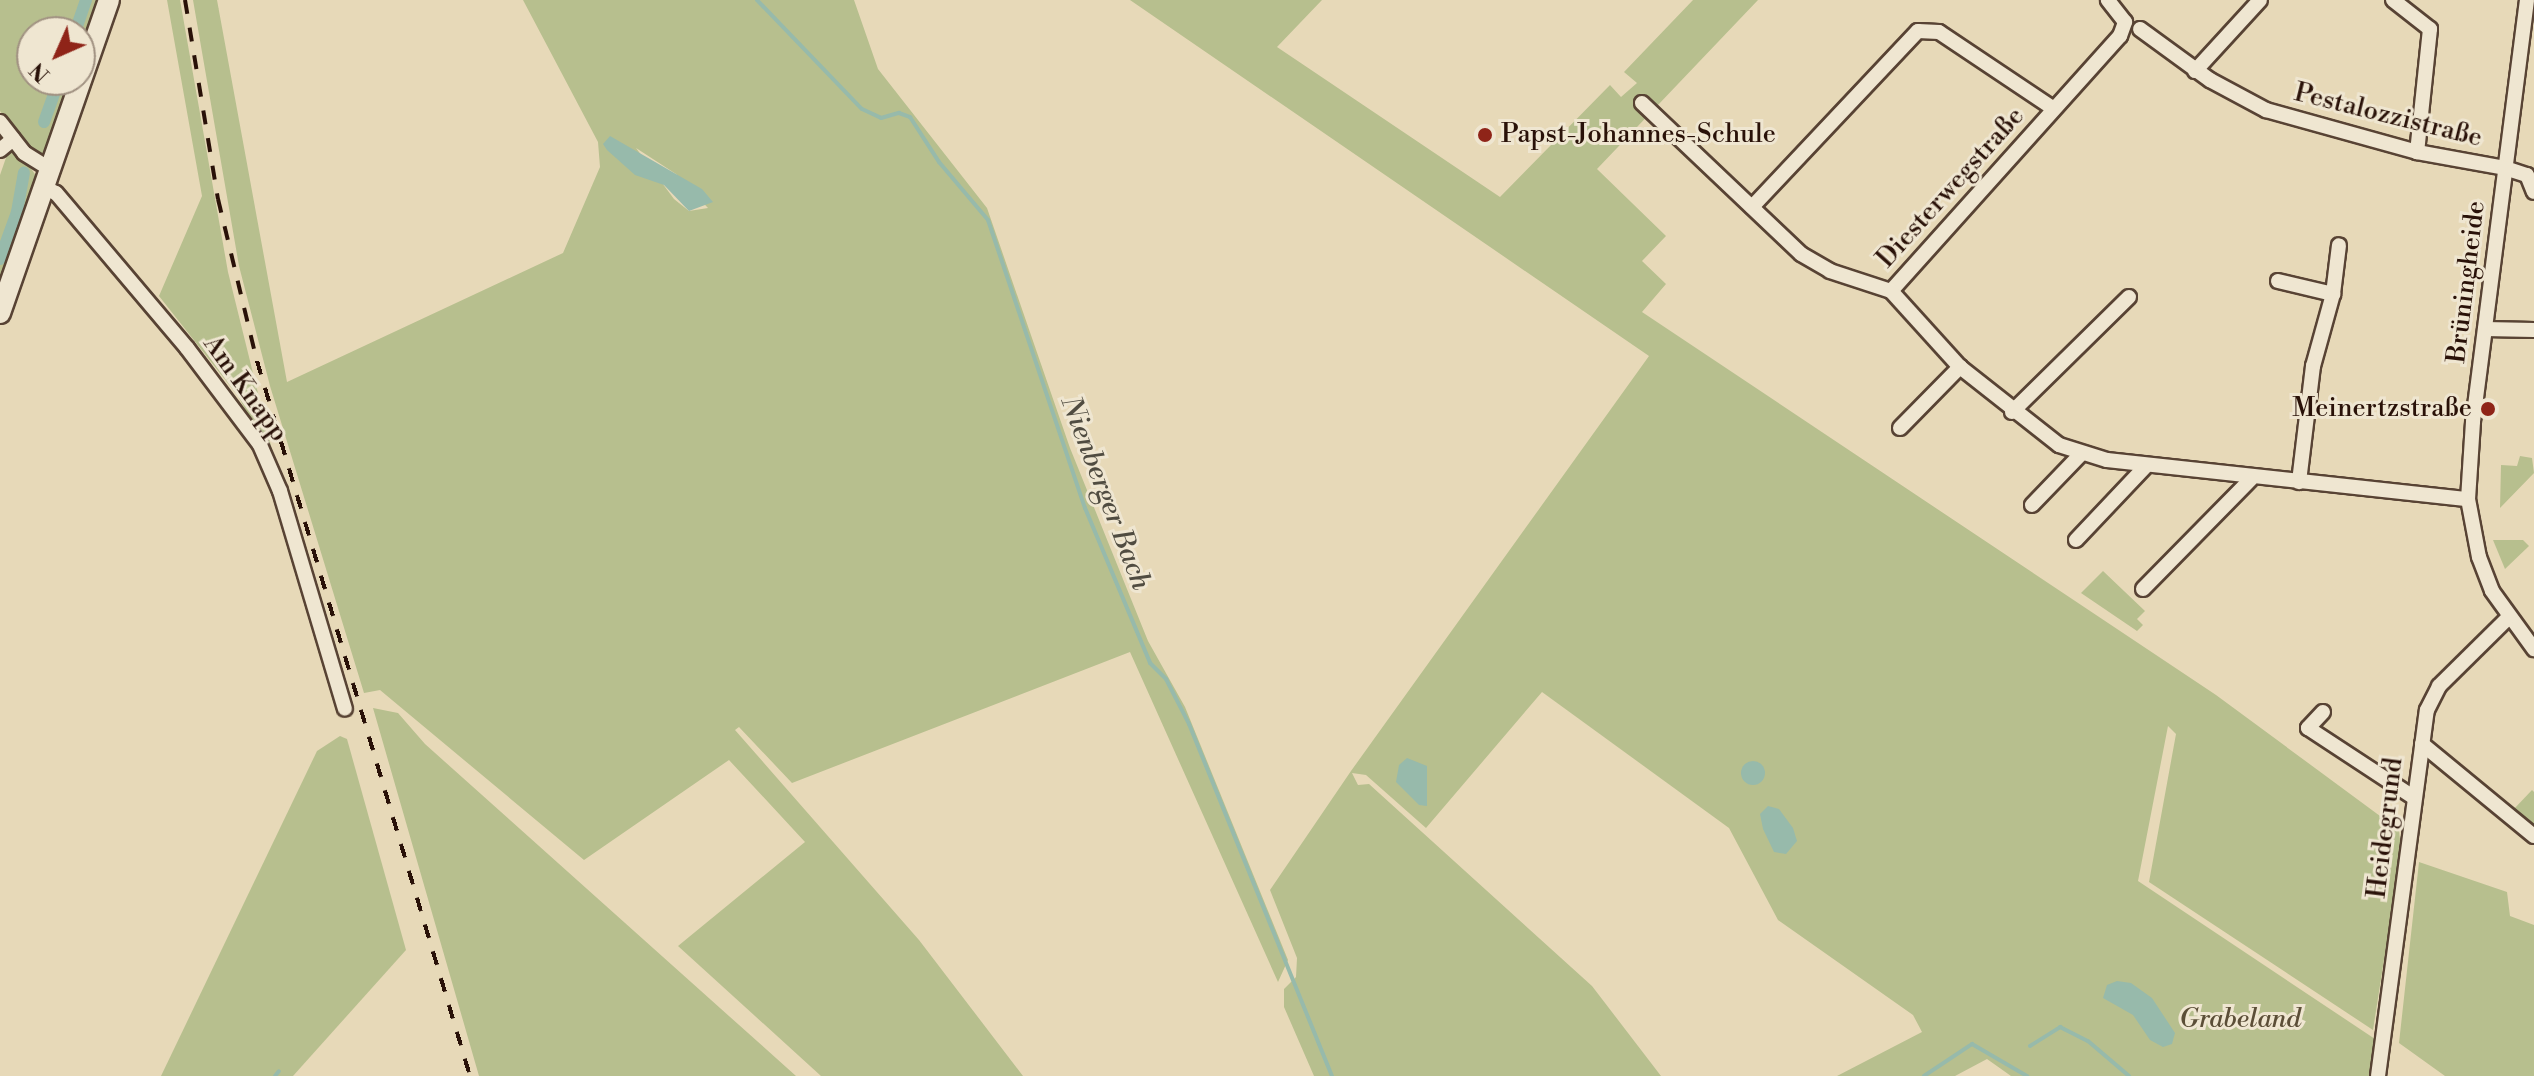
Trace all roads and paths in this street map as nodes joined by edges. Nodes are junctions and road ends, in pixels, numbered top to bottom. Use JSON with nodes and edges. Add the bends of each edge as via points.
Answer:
{"nodes":[{"id":1,"x":109,"y":0,"type":"edge"},
{"id":2,"x":2108,"y":0,"type":"edge"},
{"id":3,"x":2260,"y":0,"type":"edge"},
{"id":4,"x":2393,"y":0,"type":"edge"},
{"id":5,"x":2527,"y":0,"type":"edge"},
{"id":6,"x":2140,"y":29,"type":"dead end"},
{"id":7,"x":2195,"y":71,"type":"junction"},
{"id":8,"x":1642,"y":103,"type":"dead end"},
{"id":9,"x":2054,"y":109,"type":"junction"},
{"id":10,"x":0,"y":122,"type":"edge"},
{"id":11,"x":13,"y":139,"type":"junction"},
{"id":12,"x":0,"y":150,"type":"edge"},
{"id":13,"x":2417,"y":152,"type":"junction"},
{"id":14,"x":2505,"y":168,"type":"junction"},
{"id":15,"x":47,"y":178,"type":"junction"},
{"id":16,"x":2534,"y":192,"type":"edge"},
{"id":17,"x":1752,"y":207,"type":"junction"},
{"id":18,"x":2339,"y":245,"type":"dead end"},
{"id":19,"x":2278,"y":281,"type":"dead end"},
{"id":20,"x":1891,"y":291,"type":"junction"},
{"id":21,"x":2333,"y":294,"type":"junction"},
{"id":22,"x":2129,"y":297,"type":"dead end"},
{"id":23,"x":0,"y":313,"type":"edge"},
{"id":24,"x":2485,"y":329,"type":"junction"},
{"id":25,"x":2534,"y":330,"type":"edge"},
{"id":26,"x":1960,"y":367,"type":"junction"},
{"id":27,"x":2012,"y":412,"type":"junction"},
{"id":28,"x":1900,"y":428,"type":"dead end"},
{"id":29,"x":2082,"y":453,"type":"junction"},
{"id":30,"x":2146,"y":466,"type":"junction"},
{"id":31,"x":2251,"y":479,"type":"junction"},
{"id":32,"x":2299,"y":482,"type":"junction"},
{"id":33,"x":2468,"y":499,"type":"junction"},
{"id":34,"x":2032,"y":505,"type":"dead end"},
{"id":35,"x":2076,"y":540,"type":"dead end"},
{"id":36,"x":2143,"y":589,"type":"dead end"},
{"id":37,"x":2508,"y":618,"type":"junction"},
{"id":38,"x":2534,"y":649,"type":"edge"},
{"id":39,"x":345,"y":709,"type":"dead end"},
{"id":40,"x":2323,"y":712,"type":"dead end"},
{"id":41,"x":2422,"y":744,"type":"junction"},
{"id":42,"x":2413,"y":797,"type":"junction"},
{"id":43,"x":2534,"y":836,"type":"edge"},
{"id":44,"x":2378,"y":1076,"type":"edge"}],
"edges":[{"from":1,"to":15,"type":"main road"},
{"from":2,"to":9,"type":"street","name":"Diesterwegstraße","via":[[2125,22],[2120,36]]},
{"from":3,"to":7,"type":"street"},
{"from":4,"to":13,"type":"street","via":[[2430,29]]},
{"from":5,"to":14,"type":"street","name":"Brüningheide"},
{"from":6,"to":7,"type":"street","name":"Pestalozzistraße"},
{"from":7,"to":13,"type":"street","name":"Pestalozzistraße","via":[[2266,110]]},
{"from":8,"to":17,"type":"street","name":"Diesterwegstraße"},
{"from":9,"to":17,"type":"street","via":[[1939,32],[1918,31]]},
{"from":9,"to":20,"type":"street","name":"Diesterwegstraße"},
{"from":10,"to":11,"type":"street","name":"Am Knapp"},
{"from":11,"to":12,"type":"street"},
{"from":11,"to":15,"type":"street","name":"Am Knapp"},
{"from":13,"to":14,"type":"street","name":"Pestalozzistraße"},
{"from":14,"to":16,"type":"street","via":[[2527,175]]},
{"from":14,"to":24,"type":"street","name":"Brüningheide"},
{"from":15,"to":23,"type":"main road"},
{"from":15,"to":39,"type":"street","name":"Am Knapp","via":[[260,445],[283,501]]},
{"from":17,"to":20,"type":"street","name":"Diesterwegstraße","via":[[1813,262]]},
{"from":18,"to":21,"type":"street"},
{"from":19,"to":21,"type":"street"},
{"from":20,"to":26,"type":"street"},
{"from":21,"to":32,"type":"street","via":[[2313,366]]},
{"from":22,"to":27,"type":"street"},
{"from":24,"to":25,"type":"street"},
{"from":24,"to":33,"type":"street","name":"Brüningheide"},
{"from":26,"to":27,"type":"street"},
{"from":26,"to":28,"type":"street"},
{"from":27,"to":29,"type":"street","via":[[2059,445]]},
{"from":29,"to":30,"type":"street"},
{"from":29,"to":34,"type":"street"},
{"from":30,"to":31,"type":"street"},
{"from":30,"to":35,"type":"street"},
{"from":31,"to":32,"type":"street"},
{"from":31,"to":36,"type":"street"},
{"from":32,"to":33,"type":"street"},
{"from":33,"to":37,"type":"street","name":"Brüningheide","via":[[2479,557]]},
{"from":37,"to":38,"type":"street","name":"Brüningheide"},
{"from":37,"to":41,"type":"street","name":"Heidegrund","via":[[2439,686],[2427,710]]},
{"from":40,"to":42,"type":"street","via":[[2308,728]]},
{"from":41,"to":42,"type":"street","name":"Heidegrund"},
{"from":41,"to":43,"type":"street"},
{"from":42,"to":44,"type":"street","name":"Heidegrund"}]}
